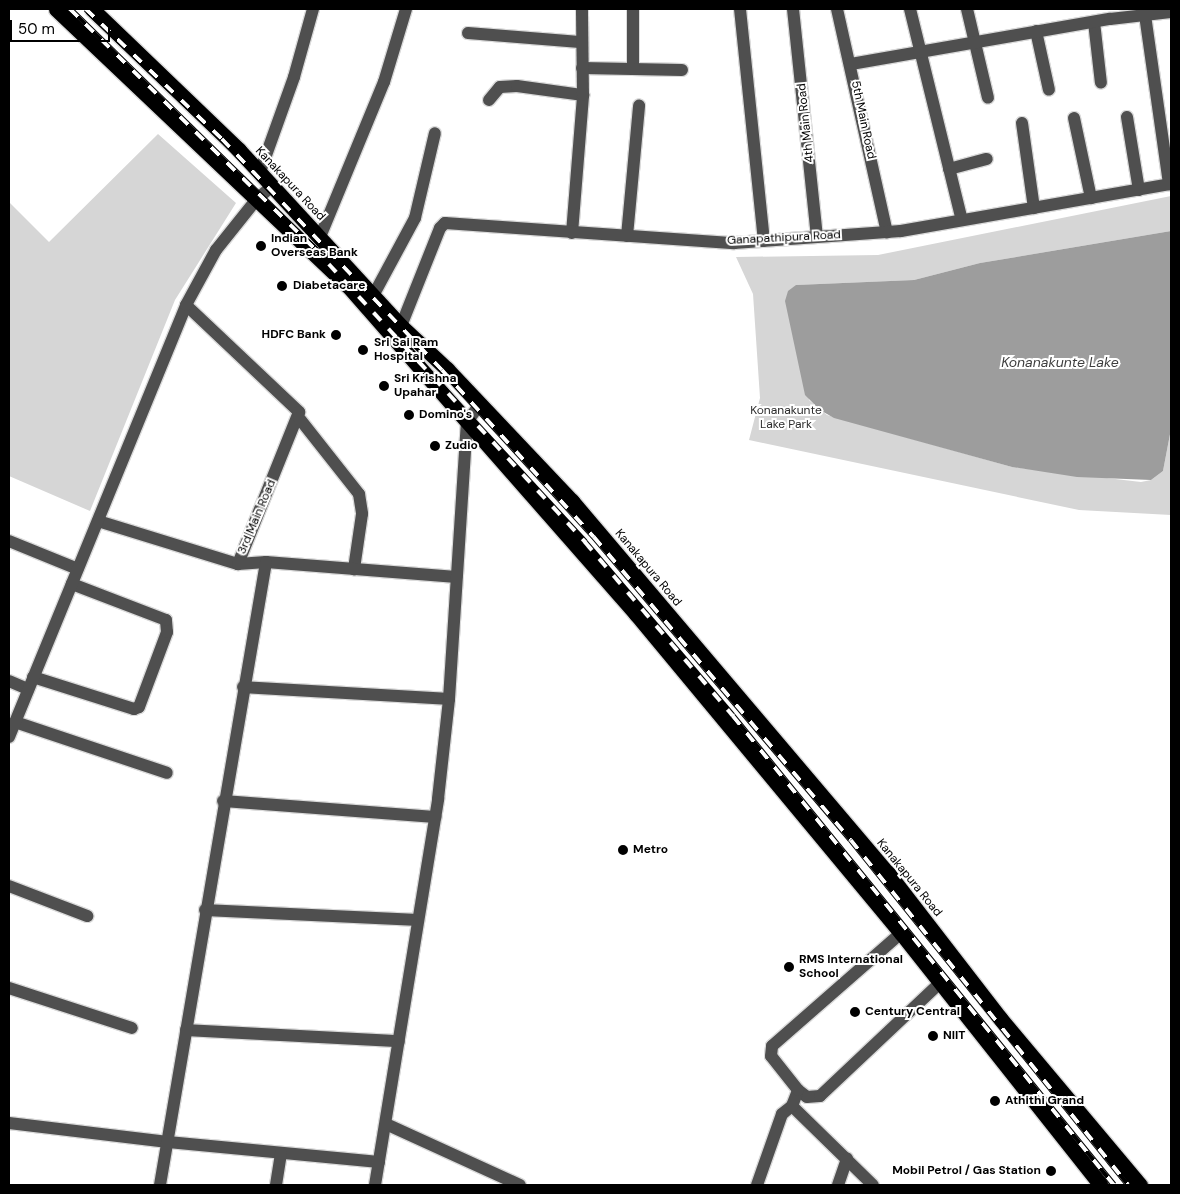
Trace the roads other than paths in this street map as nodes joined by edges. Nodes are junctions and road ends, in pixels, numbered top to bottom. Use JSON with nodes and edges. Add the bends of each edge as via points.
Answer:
{"nodes":[{"id":1,"x":56,"y":9,"type":"edge"},
{"id":2,"x":92,"y":9,"type":"edge"},
{"id":3,"x":313,"y":9,"type":"edge"},
{"id":4,"x":406,"y":9,"type":"edge"},
{"id":5,"x":582,"y":9,"type":"edge"},
{"id":6,"x":633,"y":9,"type":"edge"},
{"id":7,"x":740,"y":9,"type":"edge"},
{"id":8,"x":793,"y":9,"type":"edge"},
{"id":9,"x":837,"y":9,"type":"edge"},
{"id":10,"x":910,"y":9,"type":"edge"},
{"id":11,"x":967,"y":9,"type":"edge"},
{"id":12,"x":1171,"y":12,"type":"edge"},
{"id":13,"x":1145,"y":15,"type":"junction"},
{"id":14,"x":1094,"y":22,"type":"junction"},
{"id":15,"x":1036,"y":31,"type":"junction"},
{"id":16,"x":468,"y":33,"type":"dead end"},
{"id":17,"x":580,"y":42,"type":"junction"},
{"id":18,"x":974,"y":42,"type":"junction"},
{"id":19,"x":921,"y":52,"type":"junction"},
{"id":20,"x":852,"y":64,"type":"junction"},
{"id":21,"x":582,"y":68,"type":"junction"},
{"id":22,"x":633,"y":68,"type":"junction"},
{"id":23,"x":682,"y":70,"type":"dead end"},
{"id":24,"x":1101,"y":83,"type":"dead end"},
{"id":25,"x":1050,"y":90,"type":"dead end"},
{"id":26,"x":582,"y":95,"type":"junction"},
{"id":27,"x":988,"y":98,"type":"dead end"},
{"id":28,"x":489,"y":100,"type":"dead end"},
{"id":29,"x":639,"y":106,"type":"dead end"},
{"id":30,"x":1074,"y":118,"type":"dead end"},
{"id":31,"x":1127,"y":118,"type":"dead end"},
{"id":32,"x":1022,"y":124,"type":"dead end"},
{"id":33,"x":435,"y":133,"type":"dead end"},
{"id":34,"x":987,"y":159,"type":"dead end"},
{"id":35,"x":949,"y":169,"type":"junction"},
{"id":36,"x":260,"y":172,"type":"junction"},
{"id":37,"x":1170,"y":184,"type":"edge"},
{"id":38,"x":272,"y":186,"type":"junction"},
{"id":39,"x":1139,"y":190,"type":"junction"},
{"id":40,"x":1091,"y":198,"type":"junction"},
{"id":41,"x":256,"y":200,"type":"junction"},
{"id":42,"x":1034,"y":208,"type":"junction"},
{"id":43,"x":962,"y":220,"type":"junction"},
{"id":44,"x":886,"y":232,"type":"junction"},
{"id":45,"x":572,"y":233,"type":"junction"},
{"id":46,"x":626,"y":236,"type":"junction"},
{"id":47,"x":320,"y":237,"type":"junction"},
{"id":48,"x":817,"y":237,"type":"junction"},
{"id":49,"x":764,"y":241,"type":"junction"},
{"id":50,"x":373,"y":296,"type":"junction"},
{"id":51,"x":186,"y":305,"type":"junction"},
{"id":52,"x":401,"y":326,"type":"junction"},
{"id":53,"x":480,"y":404,"type":"junction"},
{"id":54,"x":299,"y":418,"type":"junction"},
{"id":55,"x":467,"y":422,"type":"junction"},
{"id":56,"x":98,"y":521,"type":"junction"},
{"id":57,"x":9,"y":541,"type":"edge"},
{"id":58,"x":266,"y":562,"type":"junction"},
{"id":59,"x":238,"y":564,"type":"junction"},
{"id":60,"x":78,"y":569,"type":"junction"},
{"id":61,"x":354,"y":569,"type":"junction"},
{"id":62,"x":456,"y":577,"type":"junction"},
{"id":63,"x":72,"y":584,"type":"junction"},
{"id":64,"x":9,"y":680,"type":"edge"},
{"id":65,"x":30,"y":683,"type":"junction"},
{"id":66,"x":243,"y":687,"type":"junction"},
{"id":67,"x":450,"y":699,"type":"junction"},
{"id":68,"x":16,"y":722,"type":"junction"},
{"id":69,"x":9,"y":737,"type":"edge"},
{"id":70,"x":167,"y":773,"type":"dead end"},
{"id":71,"x":223,"y":801,"type":"junction"},
{"id":72,"x":435,"y":817,"type":"junction"},
{"id":73,"x":9,"y":886,"type":"edge"},
{"id":74,"x":205,"y":910,"type":"junction"},
{"id":75,"x":87,"y":916,"type":"dead end"},
{"id":76,"x":418,"y":920,"type":"junction"},
{"id":77,"x":901,"y":933,"type":"junction"},
{"id":78,"x":941,"y":982,"type":"junction"},
{"id":79,"x":9,"y":988,"type":"edge"},
{"id":80,"x":132,"y":1028,"type":"dead end"},
{"id":81,"x":186,"y":1030,"type":"junction"},
{"id":82,"x":399,"y":1040,"type":"junction"},
{"id":83,"x":798,"y":1090,"type":"junction"},
{"id":84,"x":792,"y":1106,"type":"junction"},
{"id":85,"x":9,"y":1123,"type":"edge"},
{"id":86,"x":386,"y":1124,"type":"junction"},
{"id":87,"x":168,"y":1142,"type":"junction"},
{"id":88,"x":281,"y":1153,"type":"junction"},
{"id":89,"x":847,"y":1159,"type":"junction"},
{"id":90,"x":379,"y":1162,"type":"junction"},
{"id":91,"x":160,"y":1185,"type":"edge"},
{"id":92,"x":276,"y":1185,"type":"edge"},
{"id":93,"x":376,"y":1185,"type":"edge"},
{"id":94,"x":520,"y":1185,"type":"edge"},
{"id":95,"x":757,"y":1185,"type":"edge"},
{"id":96,"x":838,"y":1185,"type":"edge"},
{"id":97,"x":873,"y":1185,"type":"edge"},
{"id":98,"x":1101,"y":1185,"type":"edge"},
{"id":99,"x":1140,"y":1185,"type":"edge"}],
"edges":[{"from":1,"to":41,"type":"highway"},
{"from":2,"to":36,"type":"highway","name":"Kanakapura Road"},
{"from":3,"to":36,"type":"street","via":[[294,77]]},
{"from":4,"to":47,"type":"street","via":[[384,82]]},
{"from":5,"to":17,"type":"street"},
{"from":6,"to":22,"type":"street"},
{"from":7,"to":49,"type":"street"},
{"from":8,"to":48,"type":"street","name":"4th Main Road"},
{"from":9,"to":20,"type":"street","name":"5th Main Road"},
{"from":10,"to":19,"type":"street"},
{"from":11,"to":18,"type":"street"},
{"from":12,"to":13,"type":"street"},
{"from":13,"to":14,"type":"street"},
{"from":13,"to":37,"type":"street"},
{"from":14,"to":15,"type":"street"},
{"from":14,"to":24,"type":"street"},
{"from":15,"to":18,"type":"street"},
{"from":15,"to":25,"type":"street"},
{"from":16,"to":17,"type":"street"},
{"from":17,"to":21,"type":"street"},
{"from":18,"to":19,"type":"street"},
{"from":18,"to":27,"type":"street"},
{"from":19,"to":20,"type":"street"},
{"from":19,"to":35,"type":"street"},
{"from":20,"to":44,"type":"street","name":"5th Main Road"},
{"from":21,"to":22,"type":"street"},
{"from":21,"to":26,"type":"street"},
{"from":22,"to":23,"type":"street"},
{"from":26,"to":28,"type":"street","via":[[508,86],[500,87]]},
{"from":26,"to":45,"type":"street"},
{"from":29,"to":46,"type":"street"},
{"from":30,"to":40,"type":"street"},
{"from":31,"to":39,"type":"street"},
{"from":32,"to":42,"type":"street"},
{"from":33,"to":50,"type":"street","via":[[415,218]]},
{"from":34,"to":35,"type":"street"},
{"from":35,"to":43,"type":"street"},
{"from":36,"to":38,"type":"highway","name":"Kanakapura Road"},
{"from":37,"to":39,"type":"street","name":"Ganapathipura Road"},
{"from":38,"to":41,"type":"street"},
{"from":38,"to":47,"type":"highway","name":"Kanakapura Road"},
{"from":39,"to":40,"type":"street","name":"Ganapathipura Road"},
{"from":40,"to":42,"type":"street","name":"Ganapathipura Road"},
{"from":41,"to":51,"type":"street","via":[[216,250]]},
{"from":41,"to":55,"type":"highway","via":[[348,286]]},
{"from":42,"to":43,"type":"street","name":"Ganapathipura Road"},
{"from":43,"to":44,"type":"street","name":"Ganapathipura Road"},
{"from":44,"to":48,"type":"street","name":"Ganapathipura Road"},
{"from":45,"to":46,"type":"street","name":"Ganapathipura Road"},
{"from":45,"to":52,"type":"street","name":"Ganapathipura Road","via":[[444,224]]},
{"from":46,"to":49,"type":"street","name":"Ganapathipura Road","via":[[734,243]]},
{"from":47,"to":50,"type":"highway","name":"Kanakapura Road"},
{"from":48,"to":49,"type":"street","name":"Ganapathipura Road"},
{"from":50,"to":52,"type":"highway","name":"Kanakapura Road"},
{"from":51,"to":54,"type":"street","via":[[298,408]]},
{"from":51,"to":56,"type":"street"},
{"from":52,"to":53,"type":"highway","name":"Kanakapura Road"},
{"from":53,"to":55,"type":"street"},
{"from":53,"to":99,"type":"highway","name":"Kanakapura Road","via":[[572,501],[888,873],[1000,1018]]},
{"from":54,"to":59,"type":"street","name":"3rd Main Road"},
{"from":54,"to":61,"type":"street","via":[[359,494],[362,514]]},
{"from":55,"to":62,"type":"street"},
{"from":55,"to":77,"type":"highway","via":[[636,614]]},
{"from":56,"to":59,"type":"street"},
{"from":56,"to":60,"type":"street"},
{"from":57,"to":60,"type":"street"},
{"from":58,"to":59,"type":"street","name":"3rd Main Road"},
{"from":58,"to":61,"type":"street","name":"3rd Main Road"},
{"from":58,"to":66,"type":"street"},
{"from":60,"to":63,"type":"street"},
{"from":61,"to":62,"type":"street","name":"3rd Main Road"},
{"from":62,"to":67,"type":"street"},
{"from":63,"to":65,"type":"street"},
{"from":63,"to":65,"type":"street","via":[[166,620],[168,632],[139,707],[134,709]]},
{"from":64,"to":65,"type":"street"},
{"from":65,"to":68,"type":"street"},
{"from":66,"to":67,"type":"street"},
{"from":66,"to":71,"type":"street"},
{"from":67,"to":72,"type":"street"},
{"from":68,"to":69,"type":"street"},
{"from":68,"to":70,"type":"street"},
{"from":71,"to":72,"type":"street"},
{"from":71,"to":74,"type":"street"},
{"from":72,"to":76,"type":"street"},
{"from":73,"to":75,"type":"street"},
{"from":74,"to":76,"type":"street"},
{"from":74,"to":81,"type":"street"},
{"from":76,"to":82,"type":"street"},
{"from":77,"to":78,"type":"highway"},
{"from":77,"to":83,"type":"street","via":[[772,1046],[771,1056]]},
{"from":78,"to":83,"type":"street","via":[[820,1096],[807,1097]]},
{"from":78,"to":98,"type":"highway"},
{"from":79,"to":80,"type":"street"},
{"from":81,"to":82,"type":"street"},
{"from":81,"to":87,"type":"street"},
{"from":82,"to":86,"type":"street"},
{"from":83,"to":84,"type":"street"},
{"from":84,"to":89,"type":"street"},
{"from":84,"to":95,"type":"street","via":[[782,1114]]},
{"from":85,"to":87,"type":"street"},
{"from":86,"to":90,"type":"street"},
{"from":86,"to":94,"type":"street"},
{"from":87,"to":88,"type":"street"},
{"from":87,"to":91,"type":"street"},
{"from":88,"to":90,"type":"street"},
{"from":88,"to":92,"type":"street"},
{"from":89,"to":96,"type":"street"},
{"from":89,"to":97,"type":"street"},
{"from":90,"to":93,"type":"street"}]}
